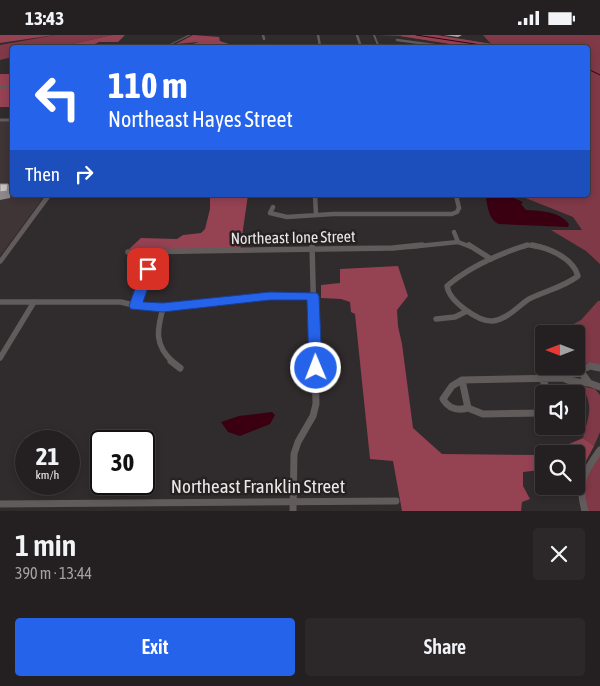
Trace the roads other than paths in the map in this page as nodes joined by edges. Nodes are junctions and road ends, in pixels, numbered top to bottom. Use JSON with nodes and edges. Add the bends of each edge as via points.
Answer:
{"nodes":[{"id":1,"x":190,"y":35,"type":"edge"},
{"id":2,"x":263,"y":35,"type":"edge"},
{"id":3,"x":264,"y":39,"type":"dead end"},
{"id":4,"x":397,"y":40,"type":"dead end"},
{"id":5,"x":169,"y":45,"type":"edge"},
{"id":6,"x":427,"y":45,"type":"edge"},
{"id":7,"x":48,"y":197,"type":"edge"},
{"id":8,"x":315,"y":197,"type":"edge"},
{"id":9,"x":456,"y":197,"type":"edge"},
{"id":10,"x":272,"y":207,"type":"dead end"},
{"id":11,"x":316,"y":215,"type":"junction"},
{"id":12,"x":454,"y":232,"type":"dead end"},
{"id":13,"x":312,"y":235,"type":"dead end"},
{"id":14,"x":458,"y":241,"type":"junction"},
{"id":15,"x":312,"y":248,"type":"junction"},
{"id":16,"x":128,"y":252,"type":"dead end"},
{"id":17,"x":154,"y":252,"type":"junction"},
{"id":18,"x":491,"y":259,"type":"junction"},
{"id":19,"x":0,"y":262,"type":"edge"},
{"id":20,"x":313,"y":296,"type":"junction"},
{"id":21,"x":0,"y":302,"type":"edge"},
{"id":22,"x":34,"y":302,"type":"junction"},
{"id":23,"x":135,"y":306,"type":"junction"},
{"id":24,"x":163,"y":308,"type":"junction"},
{"id":25,"x":467,"y":311,"type":"junction"},
{"id":26,"x":436,"y":319,"type":"dead end"},
{"id":27,"x":0,"y":358,"type":"edge"},
{"id":28,"x":180,"y":368,"type":"dead end"},
{"id":29,"x":585,"y":368,"type":"edge"},
{"id":30,"x":600,"y":368,"type":"edge"},
{"id":31,"x":566,"y":375,"type":"edge"},
{"id":32,"x":583,"y":375,"type":"edge"},
{"id":33,"x":542,"y":378,"type":"junction"},
{"id":34,"x":563,"y":378,"type":"junction"},
{"id":35,"x":462,"y":380,"type":"junction"},
{"id":36,"x":589,"y":383,"type":"junction"},
{"id":37,"x":545,"y":385,"type":"edge"},
{"id":38,"x":600,"y":387,"type":"edge"},
{"id":39,"x":468,"y":408,"type":"junction"},
{"id":40,"x":535,"y":413,"type":"edge"},
{"id":41,"x":600,"y":450,"type":"edge"},
{"id":42,"x":396,"y":501,"type":"dead end"},
{"id":43,"x":293,"y":502,"type":"junction"},
{"id":44,"x":0,"y":504,"type":"edge"},
{"id":45,"x":293,"y":511,"type":"edge"},
{"id":46,"x":585,"y":511,"type":"edge"}],
"edges":[{"from":1,"to":5,"type":"street"},
{"from":2,"to":3,"type":"street"},
{"from":4,"to":6,"type":"street"},
{"from":7,"to":19,"type":"street"},
{"from":8,"to":11,"type":"street"},
{"from":9,"to":11,"type":"street","via":[[459,208],[452,214]]},
{"from":10,"to":11,"type":"street","via":[[270,213],[279,217]]},
{"from":12,"to":14,"type":"street"},
{"from":13,"to":15,"type":"street"},
{"from":14,"to":15,"type":"street","name":"Northeast Ione Street","via":[[393,248]]},
{"from":14,"to":18,"type":"street"},
{"from":15,"to":17,"type":"street","name":"Northeast Ione Street"},
{"from":15,"to":20,"type":"street"},
{"from":16,"to":17,"type":"street","name":"Northeast Ione Street"},
{"from":17,"to":23,"type":"street"},
{"from":18,"to":25,"type":"street","via":[[450,283],[447,289]]},
{"from":18,"to":25,"type":"street","via":[[535,245],[548,249],[574,267],[578,276],[535,296],[502,319],[491,321]]},
{"from":20,"to":24,"type":"street","via":[[270,296]]},
{"from":20,"to":43,"type":"street","via":[[316,405],[313,418],[296,447]]},
{"from":21,"to":22,"type":"street"},
{"from":22,"to":23,"type":"street","via":[[120,302]]},
{"from":22,"to":27,"type":"street"},
{"from":23,"to":24,"type":"street"},
{"from":24,"to":28,"type":"street","via":[[158,346],[165,357]]},
{"from":25,"to":26,"type":"street","via":[[454,317]]},
{"from":29,"to":30,"type":"street"},
{"from":31,"to":34,"type":"street"},
{"from":32,"to":36,"type":"street"},
{"from":33,"to":34,"type":"street"},
{"from":33,"to":35,"type":"street"},
{"from":33,"to":37,"type":"street"},
{"from":34,"to":36,"type":"street"},
{"from":35,"to":39,"type":"street"},
{"from":35,"to":39,"type":"street","via":[[452,386],[443,399],[452,409]]},
{"from":36,"to":38,"type":"street"},
{"from":39,"to":40,"type":"street","via":[[482,414]]},
{"from":41,"to":46,"type":"street","via":[[583,474],[580,496]]},
{"from":42,"to":43,"type":"street","name":"Northeast Franklin Street"},
{"from":43,"to":44,"type":"street","name":"Northeast Franklin Street"},
{"from":43,"to":45,"type":"street"}]}
